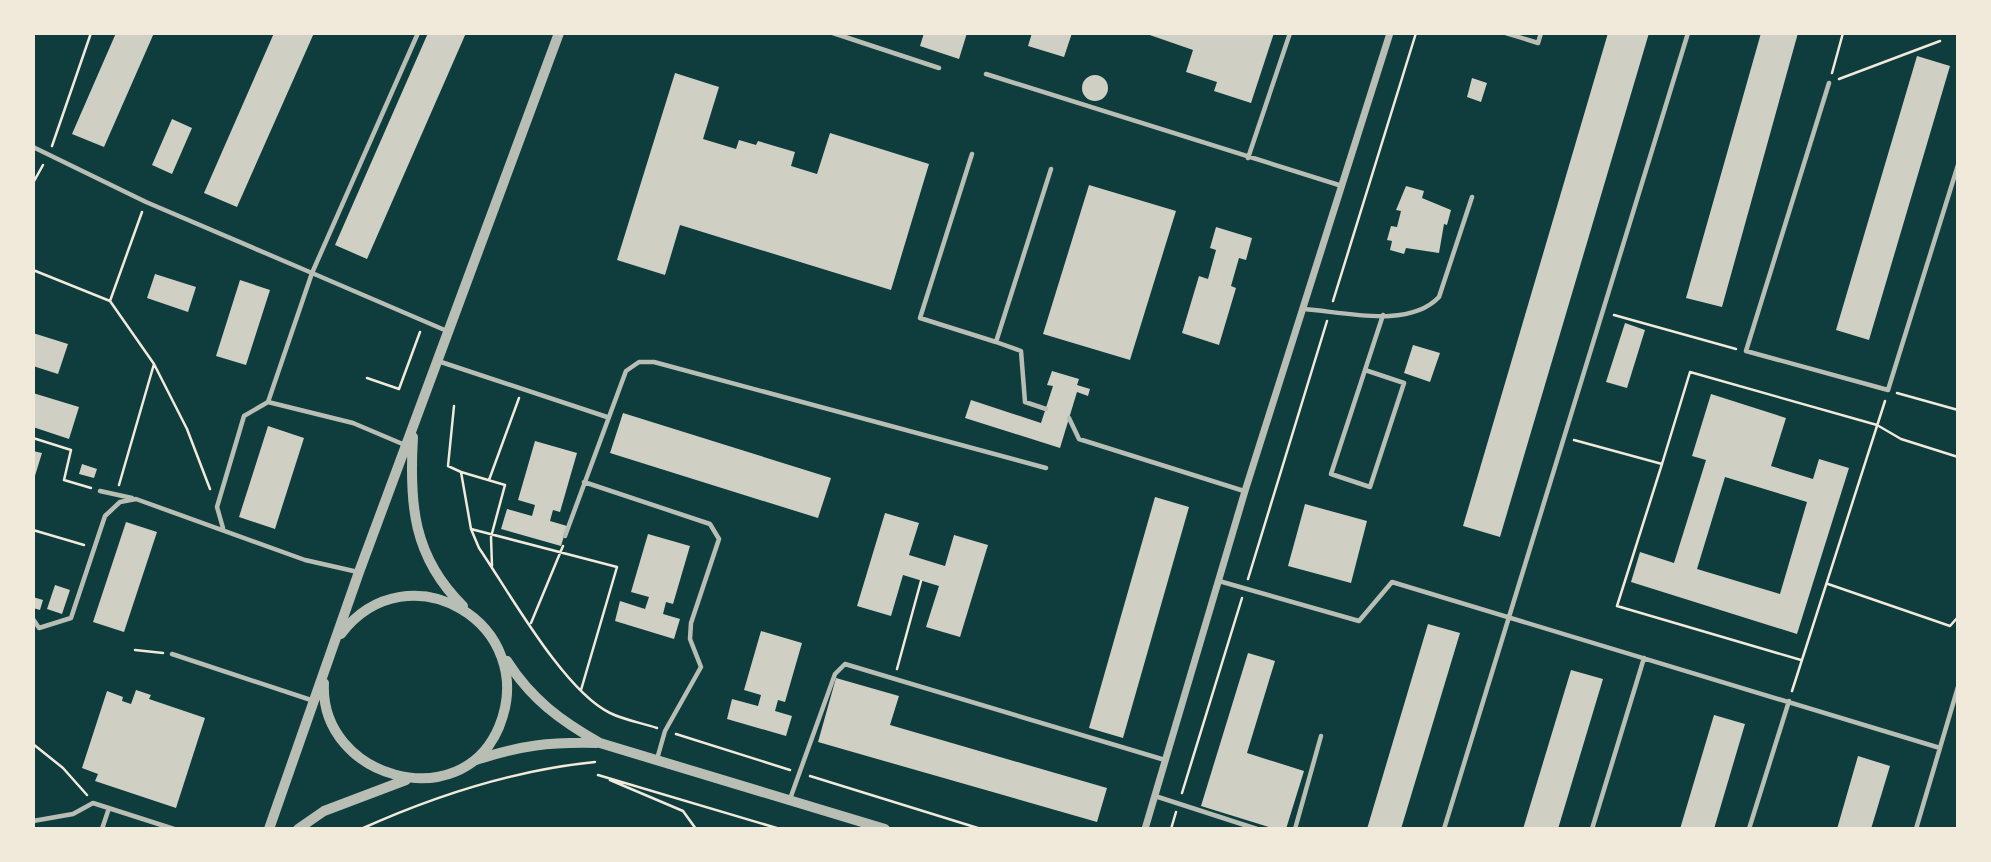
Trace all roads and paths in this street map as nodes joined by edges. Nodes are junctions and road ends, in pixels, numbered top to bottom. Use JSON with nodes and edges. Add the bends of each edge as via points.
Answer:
{"nodes":[{"id":1,"x":91,"y":33,"type":"edge"},
{"id":2,"x":418,"y":33,"type":"edge"},
{"id":3,"x":559,"y":33,"type":"edge"},
{"id":4,"x":833,"y":33,"type":"edge"},
{"id":5,"x":1290,"y":33,"type":"edge"},
{"id":6,"x":1390,"y":33,"type":"edge"},
{"id":7,"x":1416,"y":33,"type":"edge"},
{"id":8,"x":1506,"y":33,"type":"edge"},
{"id":9,"x":1541,"y":33,"type":"edge"},
{"id":10,"x":1688,"y":33,"type":"edge"},
{"id":11,"x":1843,"y":33,"type":"edge"},
{"id":12,"x":1940,"y":41,"type":"dead end"},
{"id":13,"x":939,"y":68,"type":"dead end"},
{"id":14,"x":986,"y":74,"type":"dead end"},
{"id":15,"x":1829,"y":83,"type":"junction"},
{"id":16,"x":33,"y":147,"type":"edge"},
{"id":17,"x":49,"y":154,"type":"junction"},
{"id":18,"x":972,"y":154,"type":"dead end"},
{"id":19,"x":1248,"y":159,"type":"junction"},
{"id":20,"x":1957,"y":166,"type":"edge"},
{"id":21,"x":1051,"y":169,"type":"dead end"},
{"id":22,"x":33,"y":183,"type":"edge"},
{"id":23,"x":1342,"y":186,"type":"junction"},
{"id":24,"x":1472,"y":197,"type":"dead end"},
{"id":25,"x":146,"y":202,"type":"junction"},
{"id":26,"x":33,"y":270,"type":"edge"},
{"id":27,"x":312,"y":273,"type":"junction"},
{"id":28,"x":110,"y":301,"type":"junction"},
{"id":29,"x":1303,"y":309,"type":"junction"},
{"id":30,"x":1330,"y":311,"type":"junction"},
{"id":31,"x":1603,"y":312,"type":"junction"},
{"id":32,"x":1383,"y":315,"type":"junction"},
{"id":33,"x":424,"y":322,"type":"junction"},
{"id":34,"x":447,"y":332,"type":"junction"},
{"id":35,"x":996,"y":342,"type":"junction"},
{"id":36,"x":1746,"y":351,"type":"junction"},
{"id":37,"x":437,"y":360,"type":"junction"},
{"id":38,"x":154,"y":364,"type":"junction"},
{"id":39,"x":1365,"y":370,"type":"junction"},
{"id":40,"x":367,"y":378,"type":"dead end"},
{"id":41,"x":522,"y":389,"type":"junction"},
{"id":42,"x":1888,"y":390,"type":"junction"},
{"id":43,"x":268,"y":402,"type":"junction"},
{"id":44,"x":454,"y":406,"type":"dead end"},
{"id":45,"x":1045,"y":409,"type":"dead end"},
{"id":46,"x":1958,"y":410,"type":"edge"},
{"id":47,"x":607,"y":416,"type":"junction"},
{"id":48,"x":1069,"y":418,"type":"dead end"},
{"id":49,"x":1877,"y":425,"type":"junction"},
{"id":50,"x":413,"y":431,"type":"junction"},
{"id":51,"x":1564,"y":437,"type":"junction"},
{"id":52,"x":33,"y":438,"type":"edge"},
{"id":53,"x":406,"y":446,"type":"junction"},
{"id":54,"x":1958,"y":457,"type":"edge"},
{"id":55,"x":1662,"y":464,"type":"junction"},
{"id":56,"x":1046,"y":468,"type":"dead end"},
{"id":57,"x":461,"y":472,"type":"junction"},
{"id":58,"x":489,"y":480,"type":"junction"},
{"id":59,"x":584,"y":482,"type":"junction"},
{"id":60,"x":100,"y":491,"type":"joint"},
{"id":61,"x":1245,"y":491,"type":"junction"},
{"id":62,"x":116,"y":494,"type":"junction"},
{"id":63,"x":136,"y":499,"type":"junction"},
{"id":64,"x":217,"y":507,"type":"junction"},
{"id":65,"x":223,"y":529,"type":"junction"},
{"id":66,"x":471,"y":529,"type":"junction"},
{"id":67,"x":33,"y":530,"type":"edge"},
{"id":68,"x":565,"y":536,"type":"dead end"},
{"id":69,"x":491,"y":537,"type":"junction"},
{"id":70,"x":94,"y":548,"type":"junction"},
{"id":71,"x":561,"y":554,"type":"junction"},
{"id":72,"x":492,"y":566,"type":"junction"},
{"id":73,"x":359,"y":572,"type":"junction"},
{"id":74,"x":921,"y":581,"type":"dead end"},
{"id":75,"x":1218,"y":581,"type":"junction"},
{"id":76,"x":1827,"y":583,"type":"junction"},
{"id":77,"x":1245,"y":589,"type":"junction"},
{"id":78,"x":473,"y":615,"type":"junction"},
{"id":79,"x":1509,"y":617,"type":"junction"},
{"id":80,"x":1958,"y":617,"type":"edge"},
{"id":81,"x":33,"y":619,"type":"edge"},
{"id":82,"x":531,"y":623,"type":"junction"},
{"id":83,"x":338,"y":639,"type":"junction"},
{"id":84,"x":135,"y":650,"type":"dead end"},
{"id":85,"x":501,"y":653,"type":"junction"},
{"id":86,"x":172,"y":654,"type":"joint"},
{"id":87,"x":1644,"y":658,"type":"junction"},
{"id":88,"x":1802,"y":660,"type":"junction"},
{"id":89,"x":325,"y":675,"type":"junction"},
{"id":90,"x":894,"y":678,"type":"junction"},
{"id":91,"x":1958,"y":687,"type":"edge"},
{"id":92,"x":581,"y":690,"type":"junction"},
{"id":93,"x":315,"y":701,"type":"junction"},
{"id":94,"x":1789,"y":701,"type":"junction"},
{"id":95,"x":609,"y":713,"type":"dead end"},
{"id":96,"x":1321,"y":736,"type":"dead end"},
{"id":97,"x":600,"y":743,"type":"junction"},
{"id":98,"x":33,"y":744,"type":"edge"},
{"id":99,"x":1940,"y":748,"type":"junction"},
{"id":100,"x":656,"y":760,"type":"junction"},
{"id":101,"x":1165,"y":760,"type":"junction"},
{"id":102,"x":471,"y":762,"type":"junction"},
{"id":103,"x":595,"y":762,"type":"dead end"},
{"id":104,"x":409,"y":779,"type":"junction"},
{"id":105,"x":1154,"y":796,"type":"junction"},
{"id":106,"x":790,"y":800,"type":"junction"},
{"id":107,"x":93,"y":803,"type":"junction"},
{"id":108,"x":1178,"y":804,"type":"junction"},
{"id":109,"x":109,"y":808,"type":"junction"},
{"id":110,"x":33,"y":821,"type":"edge"},
{"id":111,"x":102,"y":829,"type":"edge"},
{"id":112,"x":174,"y":829,"type":"edge"},
{"id":113,"x":269,"y":829,"type":"edge"},
{"id":114,"x":298,"y":829,"type":"edge"},
{"id":115,"x":361,"y":829,"type":"edge"},
{"id":116,"x":696,"y":829,"type":"edge"},
{"id":117,"x":780,"y":829,"type":"edge"},
{"id":118,"x":885,"y":829,"type":"edge"},
{"id":119,"x":1145,"y":829,"type":"edge"},
{"id":120,"x":1171,"y":829,"type":"edge"},
{"id":121,"x":1257,"y":829,"type":"edge"},
{"id":122,"x":1295,"y":829,"type":"edge"},
{"id":123,"x":1444,"y":829,"type":"edge"},
{"id":124,"x":1592,"y":829,"type":"edge"},
{"id":125,"x":1749,"y":829,"type":"edge"},
{"id":126,"x":1916,"y":829,"type":"edge"}],
"edges":[{"from":1,"to":17,"type":"path"},
{"from":2,"to":27,"type":"lane"},
{"from":3,"to":34,"type":"street"},
{"from":4,"to":13,"type":"lane"},
{"from":5,"to":19,"type":"lane"},
{"from":6,"to":23,"type":"street"},
{"from":7,"to":30,"type":"path"},
{"from":8,"to":9,"type":"lane","via":[[1538,43]]},
{"from":10,"to":31,"type":"lane"},
{"from":11,"to":15,"type":"path"},
{"from":12,"to":15,"type":"path"},
{"from":14,"to":19,"type":"lane"},
{"from":15,"to":36,"type":"lane"},
{"from":16,"to":17,"type":"lane"},
{"from":17,"to":22,"type":"path"},
{"from":17,"to":25,"type":"lane"},
{"from":18,"to":35,"type":"lane","via":[[920,318]]},
{"from":19,"to":23,"type":"lane"},
{"from":20,"to":42,"type":"lane"},
{"from":21,"to":35,"type":"lane"},
{"from":23,"to":29,"type":"street"},
{"from":24,"to":32,"type":"lane","via":[[1439,297],[1428,309],[1403,317]]},
{"from":25,"to":27,"type":"lane"},
{"from":25,"to":28,"type":"path"},
{"from":26,"to":28,"type":"path"},
{"from":27,"to":33,"type":"lane"},
{"from":27,"to":43,"type":"lane"},
{"from":28,"to":38,"type":"path"},
{"from":29,"to":30,"type":"lane"},
{"from":29,"to":61,"type":"street"},
{"from":30,"to":32,"type":"lane"},
{"from":30,"to":77,"type":"path"},
{"from":31,"to":36,"type":"path"},
{"from":31,"to":51,"type":"lane"},
{"from":32,"to":39,"type":"lane"},
{"from":33,"to":34,"type":"lane"},
{"from":33,"to":40,"type":"path","via":[[398,389]]},
{"from":34,"to":37,"type":"street"},
{"from":35,"to":45,"type":"lane","via":[[1021,351],[1025,402]]},
{"from":36,"to":42,"type":"lane"},
{"from":37,"to":41,"type":"lane"},
{"from":37,"to":50,"type":"street"},
{"from":38,"to":62,"type":"path"},
{"from":38,"to":64,"type":"path","via":[[187,429]]},
{"from":39,"to":39,"type":"lane","via":[[1331,474],[1370,487],[1404,383]]},
{"from":41,"to":47,"type":"lane"},
{"from":41,"to":58,"type":"path"},
{"from":42,"to":46,"type":"path"},
{"from":42,"to":49,"type":"path"},
{"from":43,"to":53,"type":"lane","via":[[353,423]]},
{"from":43,"to":64,"type":"lane","via":[[244,416]]},
{"from":44,"to":57,"type":"path","via":[[448,466]]},
{"from":47,"to":56,"type":"lane","via":[[626,371],[639,362],[654,362]]},
{"from":47,"to":59,"type":"lane"},
{"from":48,"to":61,"type":"lane","via":[[1079,439]]},
{"from":49,"to":54,"type":"path","via":[[1901,439]]},
{"from":49,"to":55,"type":"path","via":[[1689,372]]},
{"from":49,"to":76,"type":"path"},
{"from":50,"to":53,"type":"street"},
{"from":50,"to":78,"type":"street","via":[[410,478],[430,568]]},
{"from":51,"to":55,"type":"path"},
{"from":51,"to":79,"type":"lane"},
{"from":52,"to":60,"type":"path","via":[[71,450],[64,480]]},
{"from":53,"to":73,"type":"street"},
{"from":55,"to":88,"type":"path","via":[[1617,606]]},
{"from":57,"to":58,"type":"path"},
{"from":57,"to":66,"type":"path"},
{"from":58,"to":69,"type":"path","via":[[505,485]]},
{"from":59,"to":68,"type":"lane"},
{"from":59,"to":100,"type":"lane","via":[[710,524],[719,539],[691,623],[690,639],[701,667],[665,731]]},
{"from":60,"to":62,"type":"lane"},
{"from":61,"to":75,"type":"street"},
{"from":62,"to":63,"type":"lane"},
{"from":63,"to":65,"type":"lane"},
{"from":63,"to":70,"type":"lane","via":[[120,502],[105,516]]},
{"from":64,"to":65,"type":"lane"},
{"from":65,"to":73,"type":"lane","via":[[305,559]]},
{"from":66,"to":69,"type":"path"},
{"from":66,"to":72,"type":"path"},
{"from":67,"to":70,"type":"path"},
{"from":69,"to":71,"type":"path"},
{"from":69,"to":72,"type":"path"},
{"from":70,"to":81,"type":"lane","via":[[71,618],[39,628]]},
{"from":71,"to":82,"type":"path"},
{"from":71,"to":92,"type":"path","via":[[617,567]]},
{"from":72,"to":82,"type":"path"},
{"from":73,"to":83,"type":"street"},
{"from":74,"to":90,"type":"path"},
{"from":75,"to":77,"type":"lane"},
{"from":75,"to":101,"type":"street"},
{"from":76,"to":80,"type":"path","via":[[1950,626]]},
{"from":76,"to":88,"type":"path"},
{"from":77,"to":79,"type":"lane","via":[[1359,621],[1392,582]]},
{"from":77,"to":108,"type":"path"},
{"from":78,"to":83,"type":"street","via":[[444,600],[418,595],[390,599],[364,611]]},
{"from":78,"to":85,"type":"street"},
{"from":79,"to":87,"type":"lane"},
{"from":79,"to":123,"type":"lane"},
{"from":82,"to":92,"type":"path"},
{"from":83,"to":89,"type":"street"},
{"from":84,"to":86,"type":"path"},
{"from":85,"to":97,"type":"street","via":[[533,696],[561,721]]},
{"from":85,"to":102,"type":"street","via":[[508,699],[498,729]]},
{"from":86,"to":93,"type":"lane"},
{"from":87,"to":94,"type":"lane"},
{"from":87,"to":124,"type":"lane"},
{"from":88,"to":94,"type":"path"},
{"from":89,"to":93,"type":"street"},
{"from":89,"to":104,"type":"street","via":[[330,717],[345,744],[368,765]]},
{"from":90,"to":101,"type":"lane"},
{"from":90,"to":106,"type":"lane","via":[[845,664],[838,667]]},
{"from":91,"to":99,"type":"lane"},
{"from":92,"to":95,"type":"path"},
{"from":93,"to":113,"type":"street"},
{"from":94,"to":99,"type":"lane"},
{"from":94,"to":125,"type":"lane"},
{"from":96,"to":122,"type":"lane"},
{"from":97,"to":100,"type":"street"},
{"from":97,"to":102,"type":"street","via":[[536,743]]},
{"from":98,"to":107,"type":"path","via":[[63,768]]},
{"from":99,"to":126,"type":"lane"},
{"from":100,"to":106,"type":"street"},
{"from":101,"to":105,"type":"street"},
{"from":102,"to":104,"type":"street","via":[[455,771]]},
{"from":103,"to":115,"type":"path","via":[[561,765],[438,797]]},
{"from":104,"to":114,"type":"street","via":[[324,811]]},
{"from":105,"to":108,"type":"lane"},
{"from":105,"to":119,"type":"street"},
{"from":106,"to":118,"type":"street"},
{"from":107,"to":109,"type":"lane"},
{"from":107,"to":110,"type":"lane","via":[[73,814]]},
{"from":108,"to":120,"type":"path"},
{"from":108,"to":121,"type":"lane"},
{"from":109,"to":111,"type":"lane"},
{"from":109,"to":112,"type":"lane"},
{"from":116,"to":117,"type":"path","via":[[683,811],[598,775]]}]}
